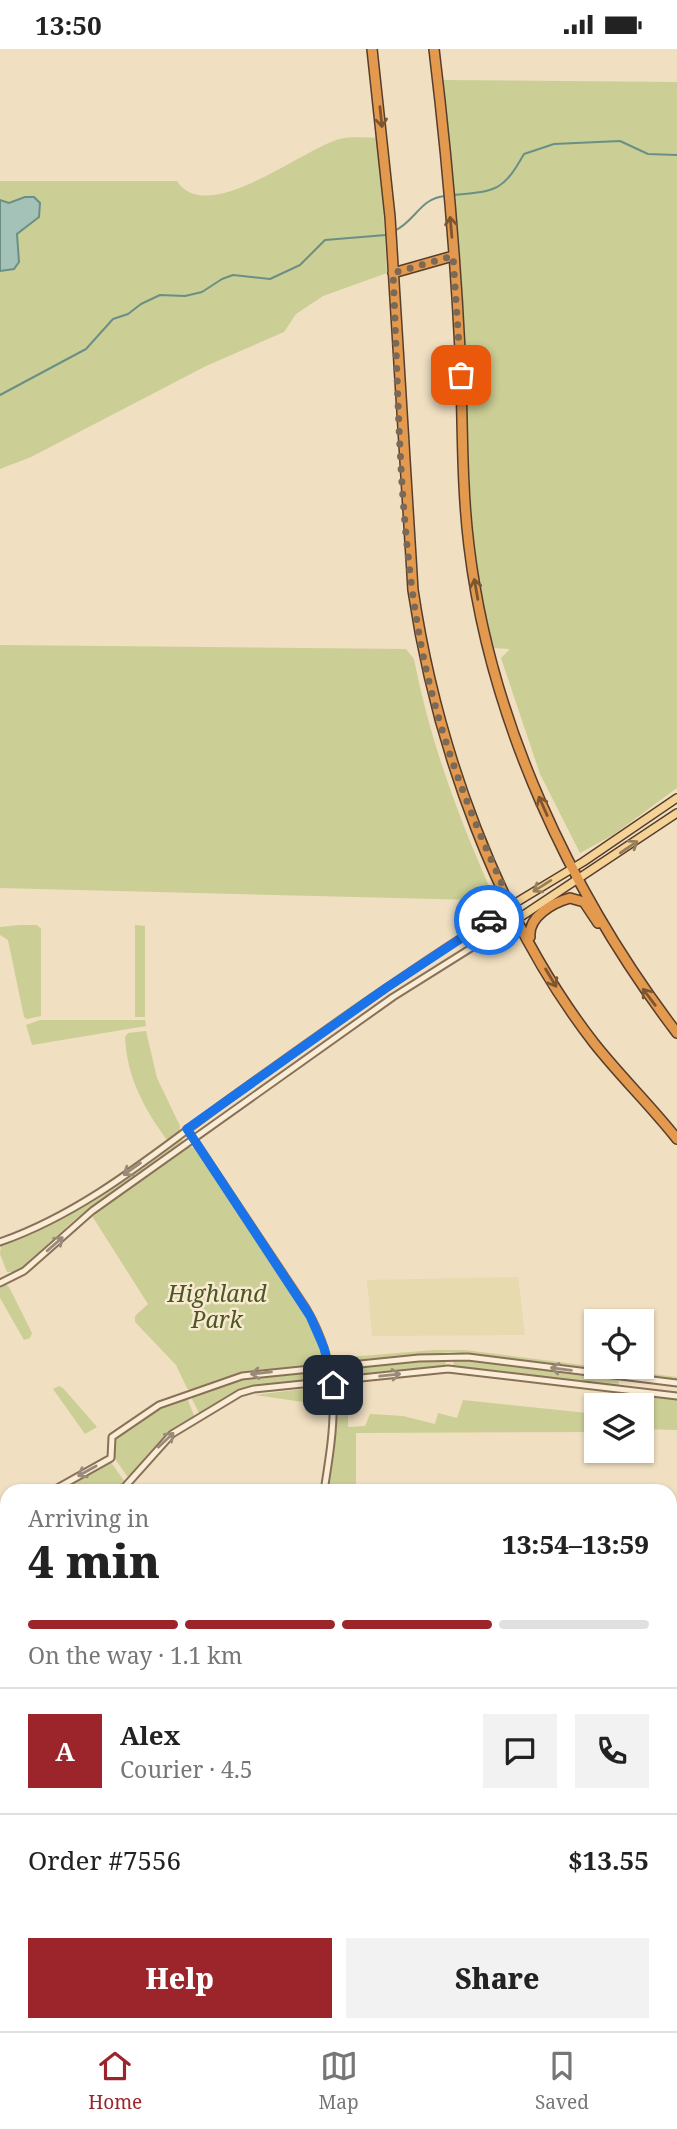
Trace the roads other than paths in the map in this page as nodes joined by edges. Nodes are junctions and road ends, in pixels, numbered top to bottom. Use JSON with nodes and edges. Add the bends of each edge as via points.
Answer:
{"nodes":[{"id":1,"x":372,"y":49,"type":"edge"},
{"id":2,"x":434,"y":49,"type":"edge"},
{"id":3,"x":453,"y":256,"type":"junction"},
{"id":4,"x":393,"y":273,"type":"junction"},
{"id":5,"x":677,"y":798,"type":"edge"},
{"id":6,"x":677,"y":807,"type":"edge"},
{"id":7,"x":677,"y":813,"type":"edge"},
{"id":8,"x":661,"y":825,"type":"junction"},
{"id":9,"x":573,"y":867,"type":"junction"},
{"id":10,"x":580,"y":879,"type":"junction"},
{"id":11,"x":512,"y":905,"type":"junction"},
{"id":12,"x":519,"y":918,"type":"junction"},
{"id":13,"x":610,"y":937,"type":"junction"},
{"id":14,"x":534,"y":949,"type":"junction"},
{"id":15,"x":677,"y":1033,"type":"edge"},
{"id":16,"x":187,"y":1129,"type":"junction"},
{"id":17,"x":194,"y":1139,"type":"junction"},
{"id":18,"x":677,"y":1139,"type":"edge"},
{"id":19,"x":0,"y":1242,"type":"edge"},
{"id":20,"x":0,"y":1283,"type":"edge"},
{"id":21,"x":329,"y":1366,"type":"junction"},
{"id":22,"x":332,"y":1381,"type":"junction"},
{"id":23,"x":677,"y":1384,"type":"edge"},
{"id":24,"x":677,"y":1397,"type":"edge"},
{"id":25,"x":65,"y":1484,"type":"edge"},
{"id":26,"x":127,"y":1484,"type":"edge"},
{"id":27,"x":325,"y":1484,"type":"edge"}],
"edges":[{"from":1,"to":4,"type":"highway","one_way":true},
{"from":3,"to":2,"type":"highway","one_way":true},
{"from":3,"to":4,"type":"highway"},
{"from":9,"to":3,"type":"highway","one_way":true,"via":[[524,757],[476,592],[465,503]]},
{"from":4,"to":11,"type":"highway","via":[[408,548],[422,650],[461,789]]},
{"from":5,"to":9,"type":"main road"},
{"from":6,"to":8,"type":"main road"},
{"from":7,"to":8,"type":"main road"},
{"from":10,"to":8,"type":"main road","one_way":true},
{"from":9,"to":10,"type":"highway"},
{"from":9,"to":11,"type":"main road","one_way":true},
{"from":10,"to":12,"type":"main road"},
{"from":10,"to":13,"type":"highway"},
{"from":11,"to":12,"type":"highway"},
{"from":11,"to":16,"type":"street"},
{"from":12,"to":14,"type":"highway"},
{"from":12,"to":17,"type":"street","via":[[403,991]]},
{"from":13,"to":14,"type":"highway","via":[[584,902],[570,898],[533,920]]},
{"from":15,"to":13,"type":"highway","one_way":true},
{"from":14,"to":18,"type":"highway","one_way":true,"via":[[594,1042]]},
{"from":16,"to":17,"type":"street"},
{"from":16,"to":19,"type":"street","one_way":true,"via":[[68,1213]]},
{"from":20,"to":17,"type":"street","one_way":true,"via":[[20,1273],[92,1211]]},
{"from":17,"to":21,"type":"street","via":[[306,1308]]},
{"from":21,"to":22,"type":"street"},
{"from":23,"to":21,"type":"street","one_way":true,"via":[[461,1357]]},
{"from":21,"to":25,"type":"street","one_way":true,"via":[[235,1377],[154,1408],[112,1437],[111,1458]]},
{"from":22,"to":24,"type":"street","one_way":true,"via":[[457,1370]]},
{"from":26,"to":22,"type":"street","one_way":true,"via":[[168,1437],[240,1393]]},
{"from":22,"to":27,"type":"street","via":[[335,1415]]}]}
